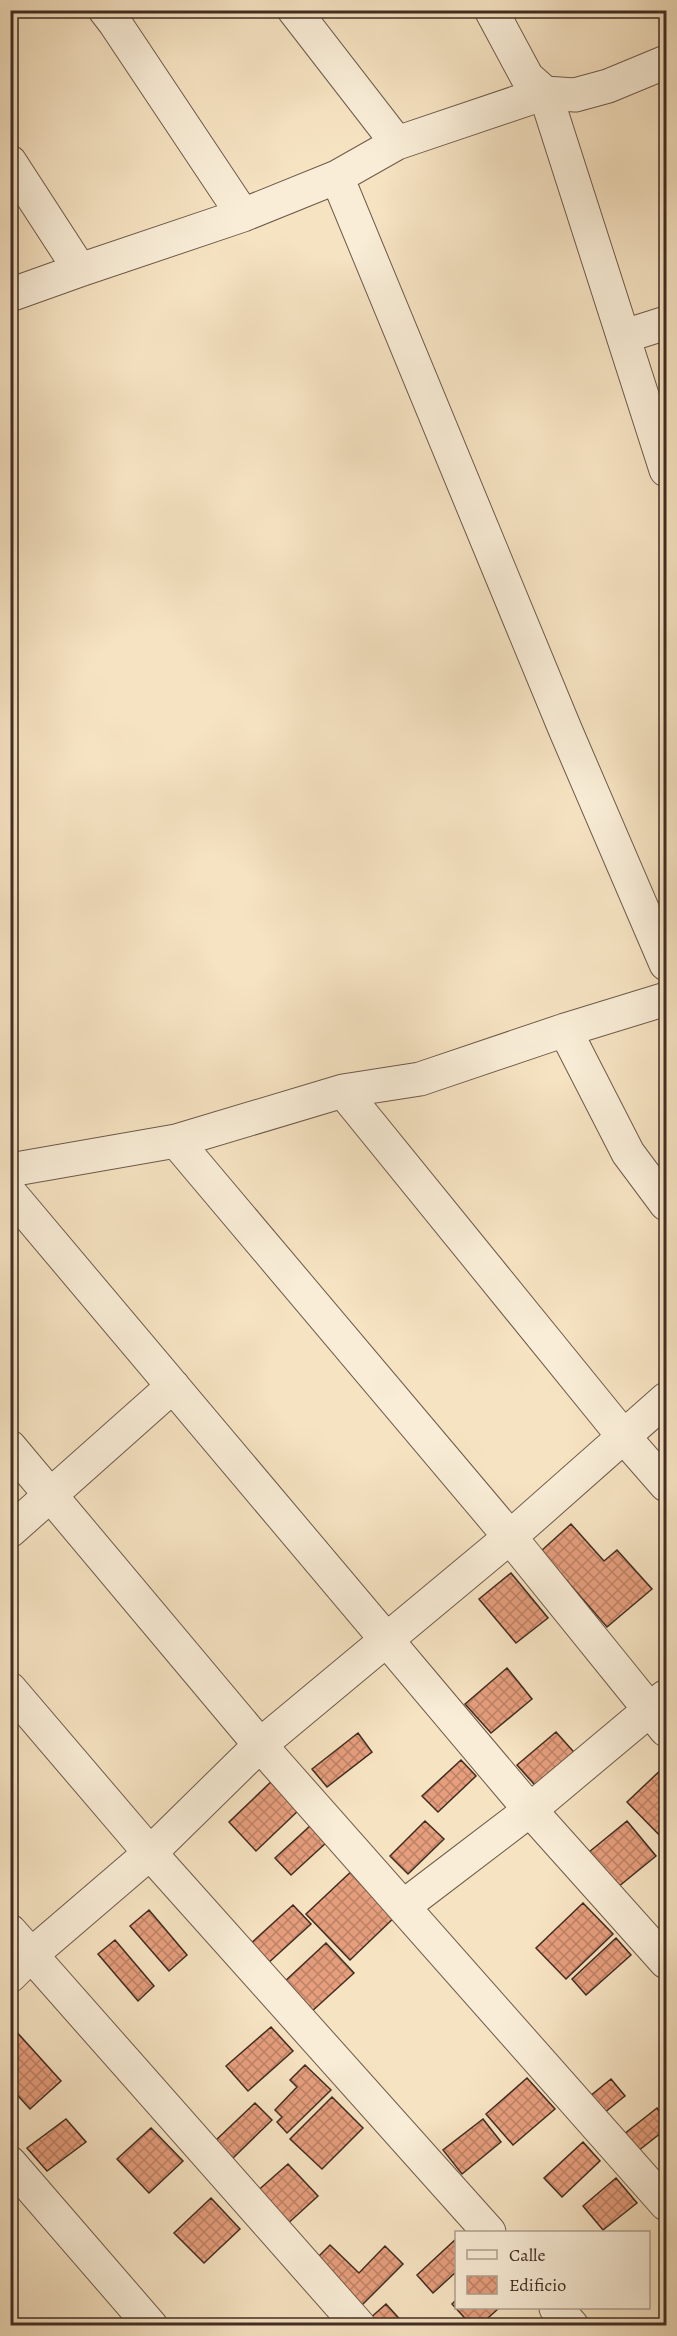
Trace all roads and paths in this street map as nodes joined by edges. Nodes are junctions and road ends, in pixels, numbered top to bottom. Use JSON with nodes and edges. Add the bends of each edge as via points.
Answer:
{"nodes":[{"id":1,"x":105,"y":10,"type":"edge"},
{"id":2,"x":294,"y":10,"type":"edge"},
{"id":3,"x":491,"y":10,"type":"edge"},
{"id":4,"x":666,"y":62,"type":"edge"},
{"id":5,"x":545,"y":93,"type":"junction"},
{"id":6,"x":397,"y":143,"type":"junction"},
{"id":7,"x":10,"y":162,"type":"edge"},
{"id":8,"x":337,"y":177,"type":"junction"},
{"id":9,"x":243,"y":215,"type":"junction"},
{"id":10,"x":80,"y":270,"type":"junction"},
{"id":11,"x":10,"y":295,"type":"edge"},
{"id":12,"x":666,"y":323,"type":"edge"},
{"id":13,"x":625,"y":336,"type":"junction"},
{"id":14,"x":666,"y":470,"type":"edge"},
{"id":15,"x":666,"y":964,"type":"edge"},
{"id":16,"x":666,"y":999,"type":"edge"},
{"id":17,"x":565,"y":1030,"type":"junction"},
{"id":18,"x":343,"y":1091,"type":"junction"},
{"id":19,"x":176,"y":1141,"type":"junction"},
{"id":20,"x":10,"y":1170,"type":"edge"},
{"id":21,"x":10,"y":1193,"type":"edge"},
{"id":22,"x":666,"y":1204,"type":"edge"},
{"id":23,"x":173,"y":1386,"type":"junction"},
{"id":24,"x":666,"y":1399,"type":"edge"},
{"id":25,"x":624,"y":1437,"type":"junction"},
{"id":26,"x":10,"y":1447,"type":"edge"},
{"id":27,"x":666,"y":1485,"type":"edge"},
{"id":28,"x":50,"y":1495,"type":"junction"},
{"id":29,"x":10,"y":1531,"type":"edge"},
{"id":30,"x":510,"y":1537,"type":"junction"},
{"id":31,"x":385,"y":1639,"type":"junction"},
{"id":32,"x":10,"y":1689,"type":"edge"},
{"id":33,"x":661,"y":1712,"type":"edge"},
{"id":34,"x":260,"y":1745,"type":"junction"},
{"id":35,"x":530,"y":1810,"type":"junction"},
{"id":36,"x":150,"y":1853,"type":"junction"},
{"id":37,"x":404,"y":1906,"type":"junction"},
{"id":38,"x":17,"y":1954,"type":"edge"},
{"id":39,"x":666,"y":1962,"type":"edge"},
{"id":40,"x":10,"y":2163,"type":"edge"},
{"id":41,"x":666,"y":2204,"type":"edge"},
{"id":42,"x":488,"y":2231,"type":"edge"},
{"id":43,"x":558,"y":2309,"type":"edge"},
{"id":44,"x":152,"y":2325,"type":"edge"},
{"id":45,"x":359,"y":2325,"type":"edge"},
{"id":46,"x":572,"y":2325,"type":"edge"}],
"edges":[{"from":1,"to":9,"type":"street"},
{"from":2,"to":6,"type":"street"},
{"from":3,"to":5,"type":"street","via":[[527,77]]},
{"from":4,"to":5,"type":"street","via":[[575,95]]},
{"from":5,"to":6,"type":"street"},
{"from":5,"to":13,"type":"street"},
{"from":6,"to":8,"type":"street"},
{"from":7,"to":10,"type":"street"},
{"from":8,"to":9,"type":"street"},
{"from":8,"to":15,"type":"street"},
{"from":9,"to":10,"type":"street"},
{"from":10,"to":11,"type":"street"},
{"from":12,"to":13,"type":"street"},
{"from":13,"to":14,"type":"street"},
{"from":16,"to":17,"type":"street"},
{"from":17,"to":18,"type":"street","via":[[420,1079]]},
{"from":17,"to":22,"type":"street","via":[[628,1153]]},
{"from":18,"to":19,"type":"street"},
{"from":18,"to":25,"type":"street"},
{"from":19,"to":20,"type":"street"},
{"from":19,"to":30,"type":"street"},
{"from":21,"to":23,"type":"street"},
{"from":23,"to":28,"type":"street"},
{"from":23,"to":31,"type":"street"},
{"from":24,"to":25,"type":"street"},
{"from":25,"to":27,"type":"street"},
{"from":25,"to":30,"type":"street"},
{"from":26,"to":28,"type":"street"},
{"from":28,"to":29,"type":"street"},
{"from":28,"to":34,"type":"street"},
{"from":30,"to":31,"type":"street"},
{"from":30,"to":33,"type":"street"},
{"from":31,"to":34,"type":"street"},
{"from":31,"to":35,"type":"street"},
{"from":32,"to":36,"type":"street"},
{"from":33,"to":35,"type":"street"},
{"from":34,"to":36,"type":"street"},
{"from":34,"to":37,"type":"street"},
{"from":35,"to":37,"type":"street"},
{"from":35,"to":39,"type":"street"},
{"from":36,"to":38,"type":"street"},
{"from":36,"to":42,"type":"street"},
{"from":37,"to":41,"type":"street"},
{"from":38,"to":45,"type":"street","via":[[279,2233]]},
{"from":40,"to":44,"type":"street"},
{"from":43,"to":46,"type":"street"}]}
